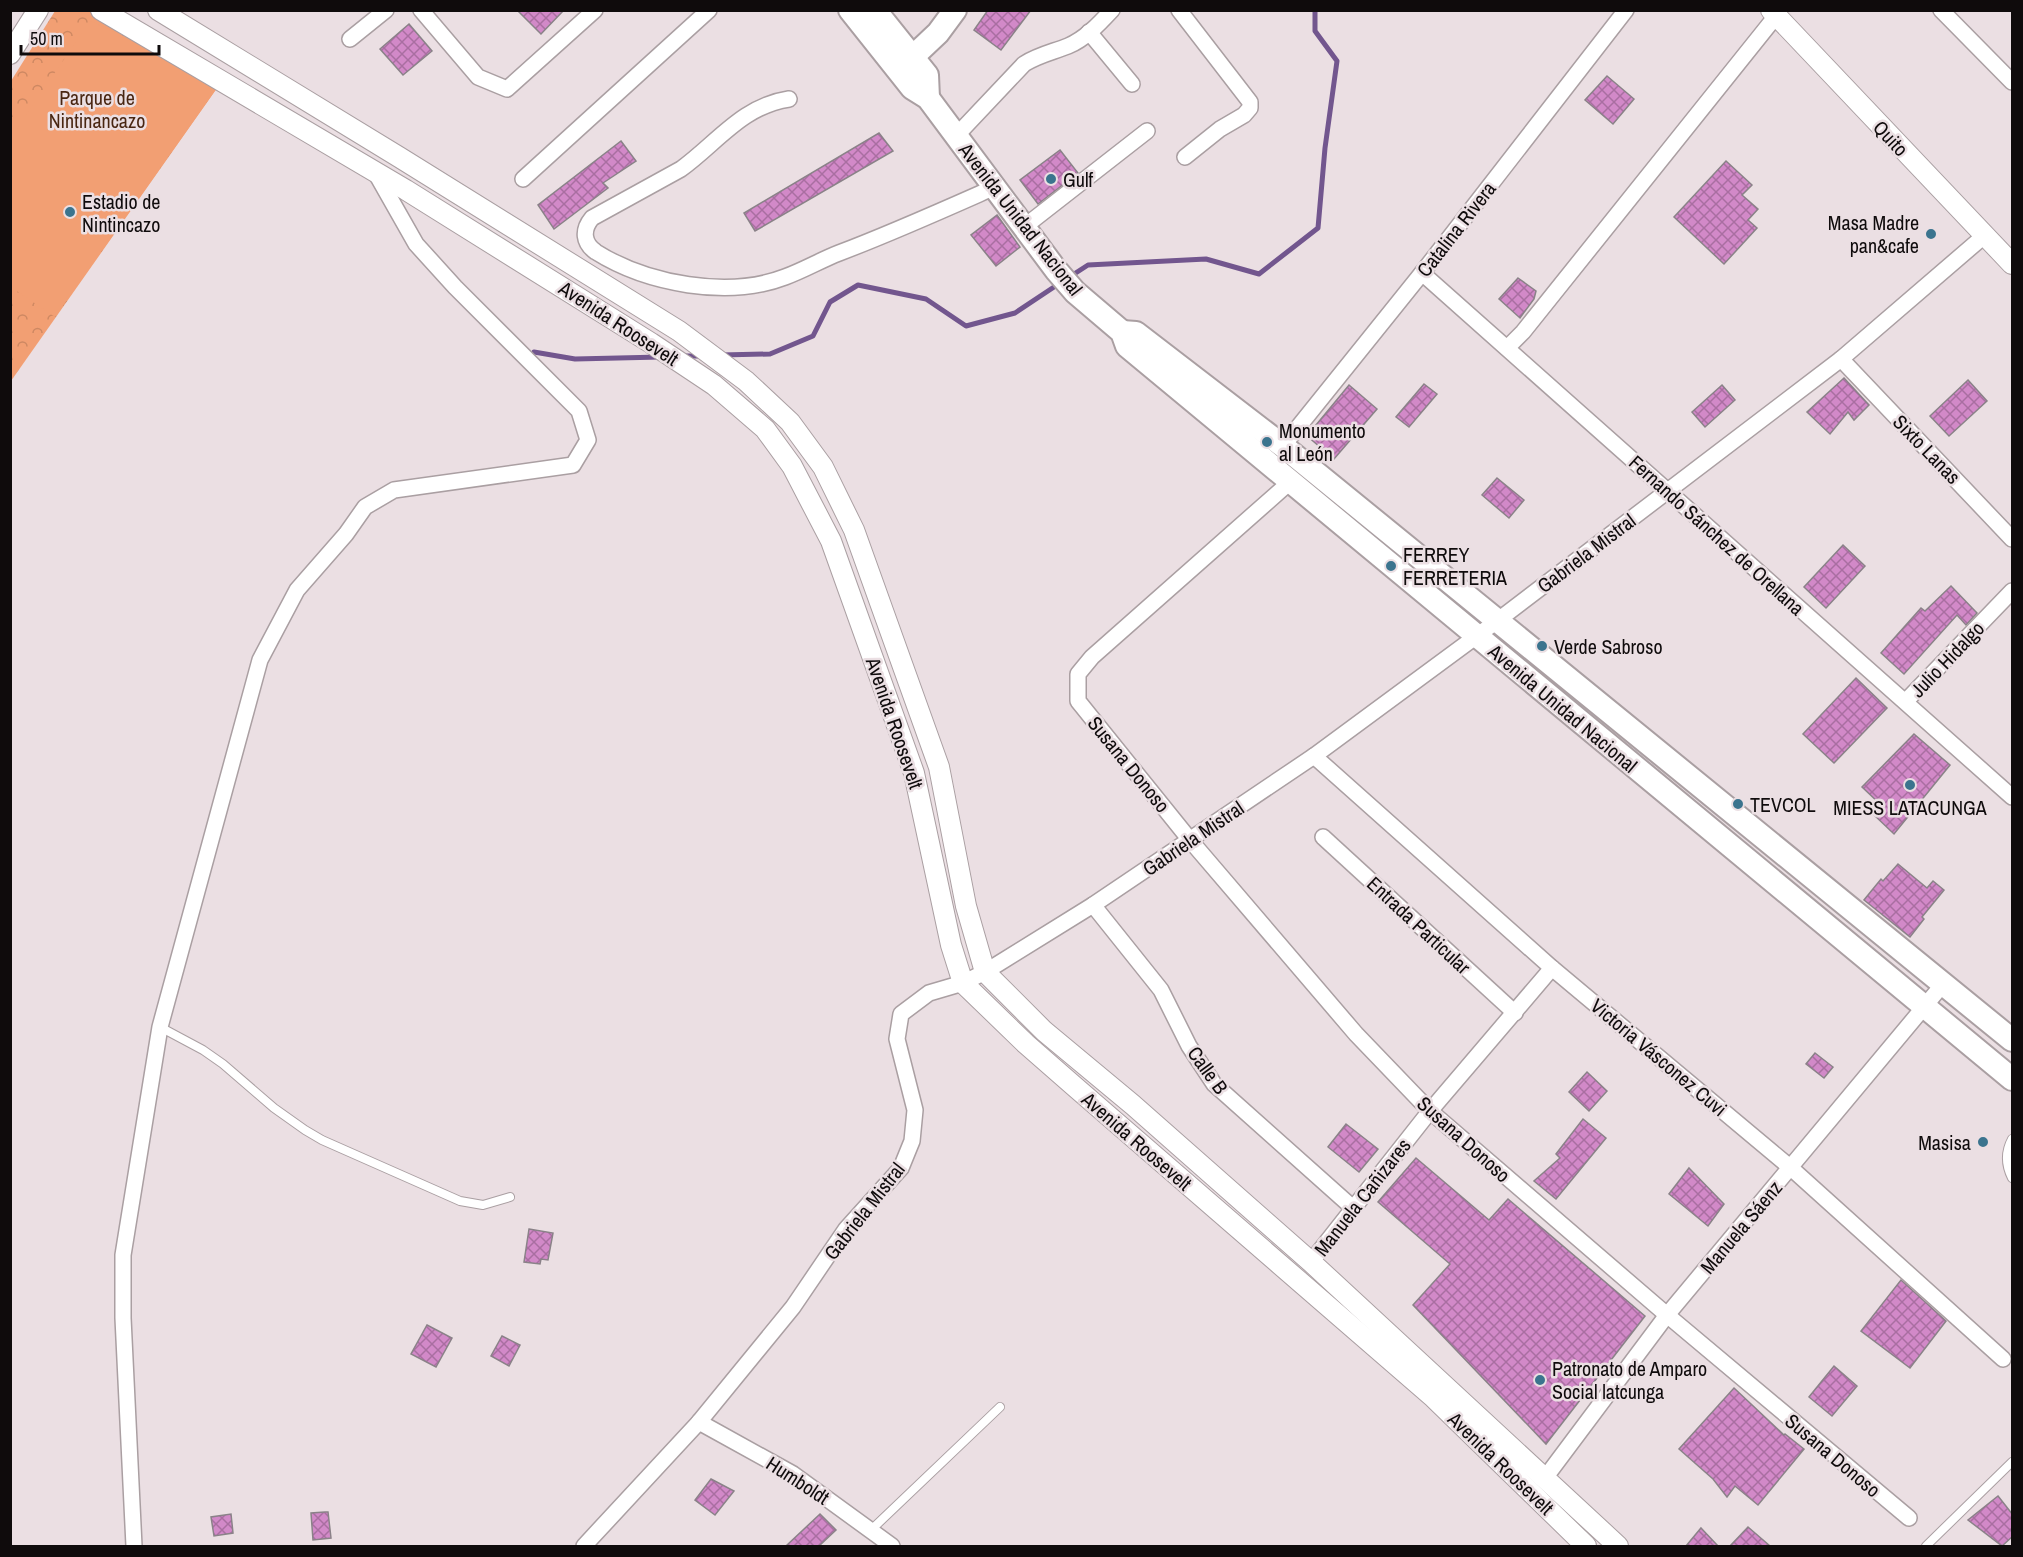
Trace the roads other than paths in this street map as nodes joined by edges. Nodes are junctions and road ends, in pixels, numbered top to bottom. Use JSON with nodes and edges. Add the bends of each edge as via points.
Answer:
{"nodes":[{"id":1,"x":38,"y":10,"type":"edge"},
{"id":2,"x":101,"y":10,"type":"edge"},
{"id":3,"x":158,"y":10,"type":"edge"},
{"id":4,"x":386,"y":10,"type":"edge"},
{"id":5,"x":421,"y":10,"type":"edge"},
{"id":6,"x":595,"y":10,"type":"edge"},
{"id":7,"x":708,"y":10,"type":"edge"},
{"id":8,"x":850,"y":10,"type":"edge"},
{"id":9,"x":875,"y":10,"type":"edge"},
{"id":10,"x":956,"y":10,"type":"edge"},
{"id":11,"x":1112,"y":10,"type":"edge"},
{"id":12,"x":1179,"y":10,"type":"edge"},
{"id":13,"x":1626,"y":10,"type":"edge"},
{"id":14,"x":1941,"y":10,"type":"edge"},
{"id":15,"x":1774,"y":13,"type":"edge"},
{"id":16,"x":1089,"y":32,"type":"junction"},
{"id":17,"x":350,"y":39,"type":"dead end"},
{"id":18,"x":10,"y":54,"type":"edge"},
{"id":19,"x":906,"y":64,"type":"junction"},
{"id":20,"x":2013,"y":82,"type":"edge"},
{"id":21,"x":1132,"y":84,"type":"dead end"},
{"id":22,"x":789,"y":99,"type":"dead end"},
{"id":23,"x":1147,"y":131,"type":"dead end"},
{"id":24,"x":956,"y":136,"type":"junction"},
{"id":25,"x":1185,"y":157,"type":"dead end"},
{"id":26,"x":418,"y":169,"type":"junction"},
{"id":27,"x":374,"y":170,"type":"junction"},
{"id":28,"x":523,"y":179,"type":"dead end"},
{"id":29,"x":995,"y":187,"type":"junction"},
{"id":30,"x":406,"y":190,"type":"junction"},
{"id":31,"x":1024,"y":227,"type":"junction"},
{"id":32,"x":1984,"y":236,"type":"junction"},
{"id":33,"x":2013,"y":264,"type":"edge"},
{"id":34,"x":1422,"y":273,"type":"junction"},
{"id":35,"x":1122,"y":332,"type":"junction"},
{"id":36,"x":1507,"y":348,"type":"junction"},
{"id":37,"x":1841,"y":359,"type":"junction"},
{"id":38,"x":1283,"y":446,"type":"junction"},
{"id":39,"x":1290,"y":482,"type":"junction"},
{"id":40,"x":1668,"y":491,"type":"junction"},
{"id":41,"x":2013,"y":539,"type":"edge"},
{"id":42,"x":2013,"y":591,"type":"edge"},
{"id":43,"x":1497,"y":621,"type":"junction"},
{"id":44,"x":1476,"y":636,"type":"junction"},
{"id":45,"x":1906,"y":701,"type":"junction"},
{"id":46,"x":1314,"y":756,"type":"junction"},
{"id":47,"x":2013,"y":797,"type":"edge"},
{"id":48,"x":1323,"y":837,"type":"dead end"},
{"id":49,"x":1190,"y":840,"type":"junction"},
{"id":50,"x":1093,"y":905,"type":"junction"},
{"id":51,"x":1552,"y":968,"type":"junction"},
{"id":52,"x":985,"y":972,"type":"junction"},
{"id":53,"x":963,"y":983,"type":"junction"},
{"id":54,"x":1944,"y":983,"type":"junction"},
{"id":55,"x":1924,"y":1007,"type":"junction"},
{"id":56,"x":1515,"y":1013,"type":"junction"},
{"id":57,"x":160,"y":1027,"type":"junction"},
{"id":58,"x":2013,"y":1040,"type":"edge"},
{"id":59,"x":2013,"y":1079,"type":"edge"},
{"id":60,"x":1430,"y":1111,"type":"junction"},
{"id":61,"x":2013,"y":1139,"type":"edge"},
{"id":62,"x":1791,"y":1168,"type":"junction"},
{"id":63,"x":2013,"y":1178,"type":"edge"},
{"id":64,"x":510,"y":1197,"type":"dead end"},
{"id":65,"x":1353,"y":1209,"type":"junction"},
{"id":66,"x":1311,"y":1262,"type":"junction"},
{"id":67,"x":1667,"y":1315,"type":"junction"},
{"id":68,"x":2003,"y":1359,"type":"dead end"},
{"id":69,"x":1000,"y":1407,"type":"dead end"},
{"id":70,"x":699,"y":1422,"type":"junction"},
{"id":71,"x":2013,"y":1461,"type":"edge"},
{"id":72,"x":2003,"y":1471,"type":"junction"},
{"id":73,"x":2013,"y":1475,"type":"edge"},
{"id":74,"x":1545,"y":1478,"type":"junction"},
{"id":75,"x":1909,"y":1518,"type":"dead end"},
{"id":76,"x":872,"y":1530,"type":"junction"},
{"id":77,"x":134,"y":1546,"type":"edge"},
{"id":78,"x":584,"y":1546,"type":"edge"},
{"id":79,"x":892,"y":1546,"type":"edge"},
{"id":80,"x":1586,"y":1546,"type":"edge"},
{"id":81,"x":1618,"y":1546,"type":"edge"},
{"id":82,"x":1926,"y":1546,"type":"edge"}],
"edges":[{"from":1,"to":18,"type":"street"},
{"from":2,"to":27,"type":"street","name":"Avenida Roosevelt"},
{"from":3,"to":26,"type":"street","name":"Avenida Roosevelt"},
{"from":4,"to":17,"type":"street"},
{"from":5,"to":6,"type":"street","via":[[478,77],[507,89]]},
{"from":7,"to":28,"type":"street"},
{"from":8,"to":19,"type":"main road","name":"Avenida Unidad Nacional"},
{"from":9,"to":19,"type":"main road","name":"Avenida Unidad Nacional"},
{"from":10,"to":19,"type":"main road"},
{"from":11,"to":16,"type":"street"},
{"from":12,"to":25,"type":"street","via":[[1250,102],[1244,115]]},
{"from":13,"to":34,"type":"street","name":"Catalina Rivera"},
{"from":14,"to":20,"type":"street"},
{"from":15,"to":32,"type":"street","name":"Quito"},
{"from":15,"to":36,"type":"street"},
{"from":16,"to":21,"type":"street"},
{"from":16,"to":24,"type":"street","via":[[1071,45],[1024,64]]},
{"from":19,"to":24,"type":"main road","name":"Avenida Unidad Nacional","via":[[927,75],[928,98]]},
{"from":22,"to":29,"type":"street","via":[[767,104],[744,116],[681,169],[592,218],[585,234],[589,246],[625,267],[675,284],[714,288],[755,284],[784,278]]},
{"from":23,"to":31,"type":"street"},
{"from":24,"to":29,"type":"main road","name":"Avenida Unidad Nacional"},
{"from":26,"to":30,"type":"street"},
{"from":26,"to":52,"type":"street","name":"Avenida Roosevelt","via":[[679,331],[746,381],[790,422],[823,467],[854,530],[939,767],[966,906]]},
{"from":27,"to":30,"type":"street","name":"Avenida Roosevelt"},
{"from":27,"to":57,"type":"street","via":[[416,244],[579,411],[588,440],[573,465],[394,490],[364,507],[297,590],[260,660]]},
{"from":29,"to":31,"type":"main road","name":"Avenida Unidad Nacional"},
{"from":30,"to":53,"type":"street","name":"Avenida Roosevelt","via":[[714,385],[765,429],[792,466],[831,541],[914,773],[951,945]]},
{"from":31,"to":35,"type":"main road","name":"Avenida Unidad Nacional","via":[[1075,292]]},
{"from":32,"to":33,"type":"street","name":"Quito"},
{"from":32,"to":37,"type":"street","name":"Gabriela Mistral"},
{"from":34,"to":36,"type":"street","name":"Fernando Sánchez de Orellana"},
{"from":34,"to":38,"type":"street","name":"Catalina Rivera"},
{"from":35,"to":38,"type":"main road","name":"Avenida Unidad Nacional","via":[[1136,333]]},
{"from":35,"to":39,"type":"main road","name":"Avenida Unidad Nacional","via":[[1127,346]]},
{"from":36,"to":40,"type":"street","name":"Fernando Sánchez de Orellana"},
{"from":37,"to":40,"type":"street","name":"Gabriela Mistral"},
{"from":37,"to":41,"type":"street","name":"Sixto Lanas"},
{"from":38,"to":43,"type":"main road","name":"Avenida Unidad Nacional"},
{"from":39,"to":44,"type":"main road","name":"Avenida Unidad Nacional"},
{"from":39,"to":49,"type":"street","name":"Susana Donoso","via":[[1092,657],[1078,674],[1078,701]]},
{"from":40,"to":43,"type":"street","name":"Gabriela Mistral"},
{"from":40,"to":45,"type":"street","name":"Fernando Sánchez de Orellana"},
{"from":42,"to":45,"type":"street","name":"Julio Hidalgo"},
{"from":43,"to":44,"type":"street","name":"Gabriela Mistral"},
{"from":43,"to":54,"type":"main road","name":"Avenida Unidad Nacional"},
{"from":44,"to":46,"type":"street","name":"Gabriela Mistral"},
{"from":44,"to":55,"type":"main road","name":"Avenida Unidad Nacional"},
{"from":45,"to":47,"type":"street","name":"Fernando Sánchez de Orellana"},
{"from":46,"to":49,"type":"street","name":"Gabriela Mistral"},
{"from":46,"to":51,"type":"street","name":"Victoria Vásconez Cuvi"},
{"from":48,"to":56,"type":"street","name":"Entrada Particular"},
{"from":49,"to":50,"type":"street","name":"Gabriela Mistral"},
{"from":49,"to":60,"type":"street","name":"Susana Donoso","via":[[1356,1034]]},
{"from":50,"to":52,"type":"street","name":"Gabriela Mistral"},
{"from":50,"to":65,"type":"street","name":"Calle B","via":[[1161,990],[1189,1046],[1214,1084]]},
{"from":51,"to":56,"type":"street","name":"Manuela Cañizares"},
{"from":51,"to":62,"type":"street","name":"Victoria Vásconez Cuvi"},
{"from":52,"to":53,"type":"street","name":"Gabriela Mistral"},
{"from":52,"to":66,"type":"street","name":"Avenida Roosevelt","via":[[1044,1031]]},
{"from":53,"to":70,"type":"street","name":"Gabriela Mistral","via":[[929,993],[901,1014],[897,1039],[915,1110],[912,1141],[901,1168],[846,1229],[793,1306]]},
{"from":53,"to":80,"type":"street","name":"Avenida Roosevelt","via":[[1042,1058],[1434,1398]]},
{"from":54,"to":55,"type":"street","name":"Manuela Sáenz"},
{"from":54,"to":58,"type":"main road","name":"Avenida Unidad Nacional"},
{"from":55,"to":59,"type":"main road","name":"Avenida Unidad Nacional"},
{"from":55,"to":62,"type":"street","name":"Manuela Sáenz"},
{"from":56,"to":60,"type":"street","name":"Manuela Cañizares"},
{"from":57,"to":64,"type":"lane","via":[[223,1064],[281,1114],[322,1140],[460,1201],[483,1205]]},
{"from":57,"to":77,"type":"street","via":[[123,1255]]},
{"from":60,"to":65,"type":"street","name":"Manuela Cañizares"},
{"from":60,"to":67,"type":"street","name":"Susana Donoso"},
{"from":61,"to":63,"type":"lane","via":[[2007,1147],[2007,1167]]},
{"from":62,"to":67,"type":"street","name":"Manuela Sáenz"},
{"from":62,"to":68,"type":"street","name":"Victoria Vásconez Cuvi"},
{"from":65,"to":66,"type":"street","name":"Manuela Cañizares"},
{"from":66,"to":74,"type":"street","name":"Avenida Roosevelt"},
{"from":67,"to":74,"type":"street","name":"Manuela Sáenz"},
{"from":67,"to":75,"type":"street","name":"Susana Donoso"},
{"from":69,"to":76,"type":"lane"},
{"from":70,"to":76,"type":"street","name":"Humboldt","via":[[793,1474]]},
{"from":70,"to":78,"type":"street","name":"Gabriela Mistral"},
{"from":71,"to":72,"type":"lane"},
{"from":72,"to":73,"type":"lane"},
{"from":72,"to":82,"type":"lane"},
{"from":74,"to":81,"type":"street","name":"Avenida Roosevelt"},
{"from":76,"to":79,"type":"street","name":"Humboldt"}]}
